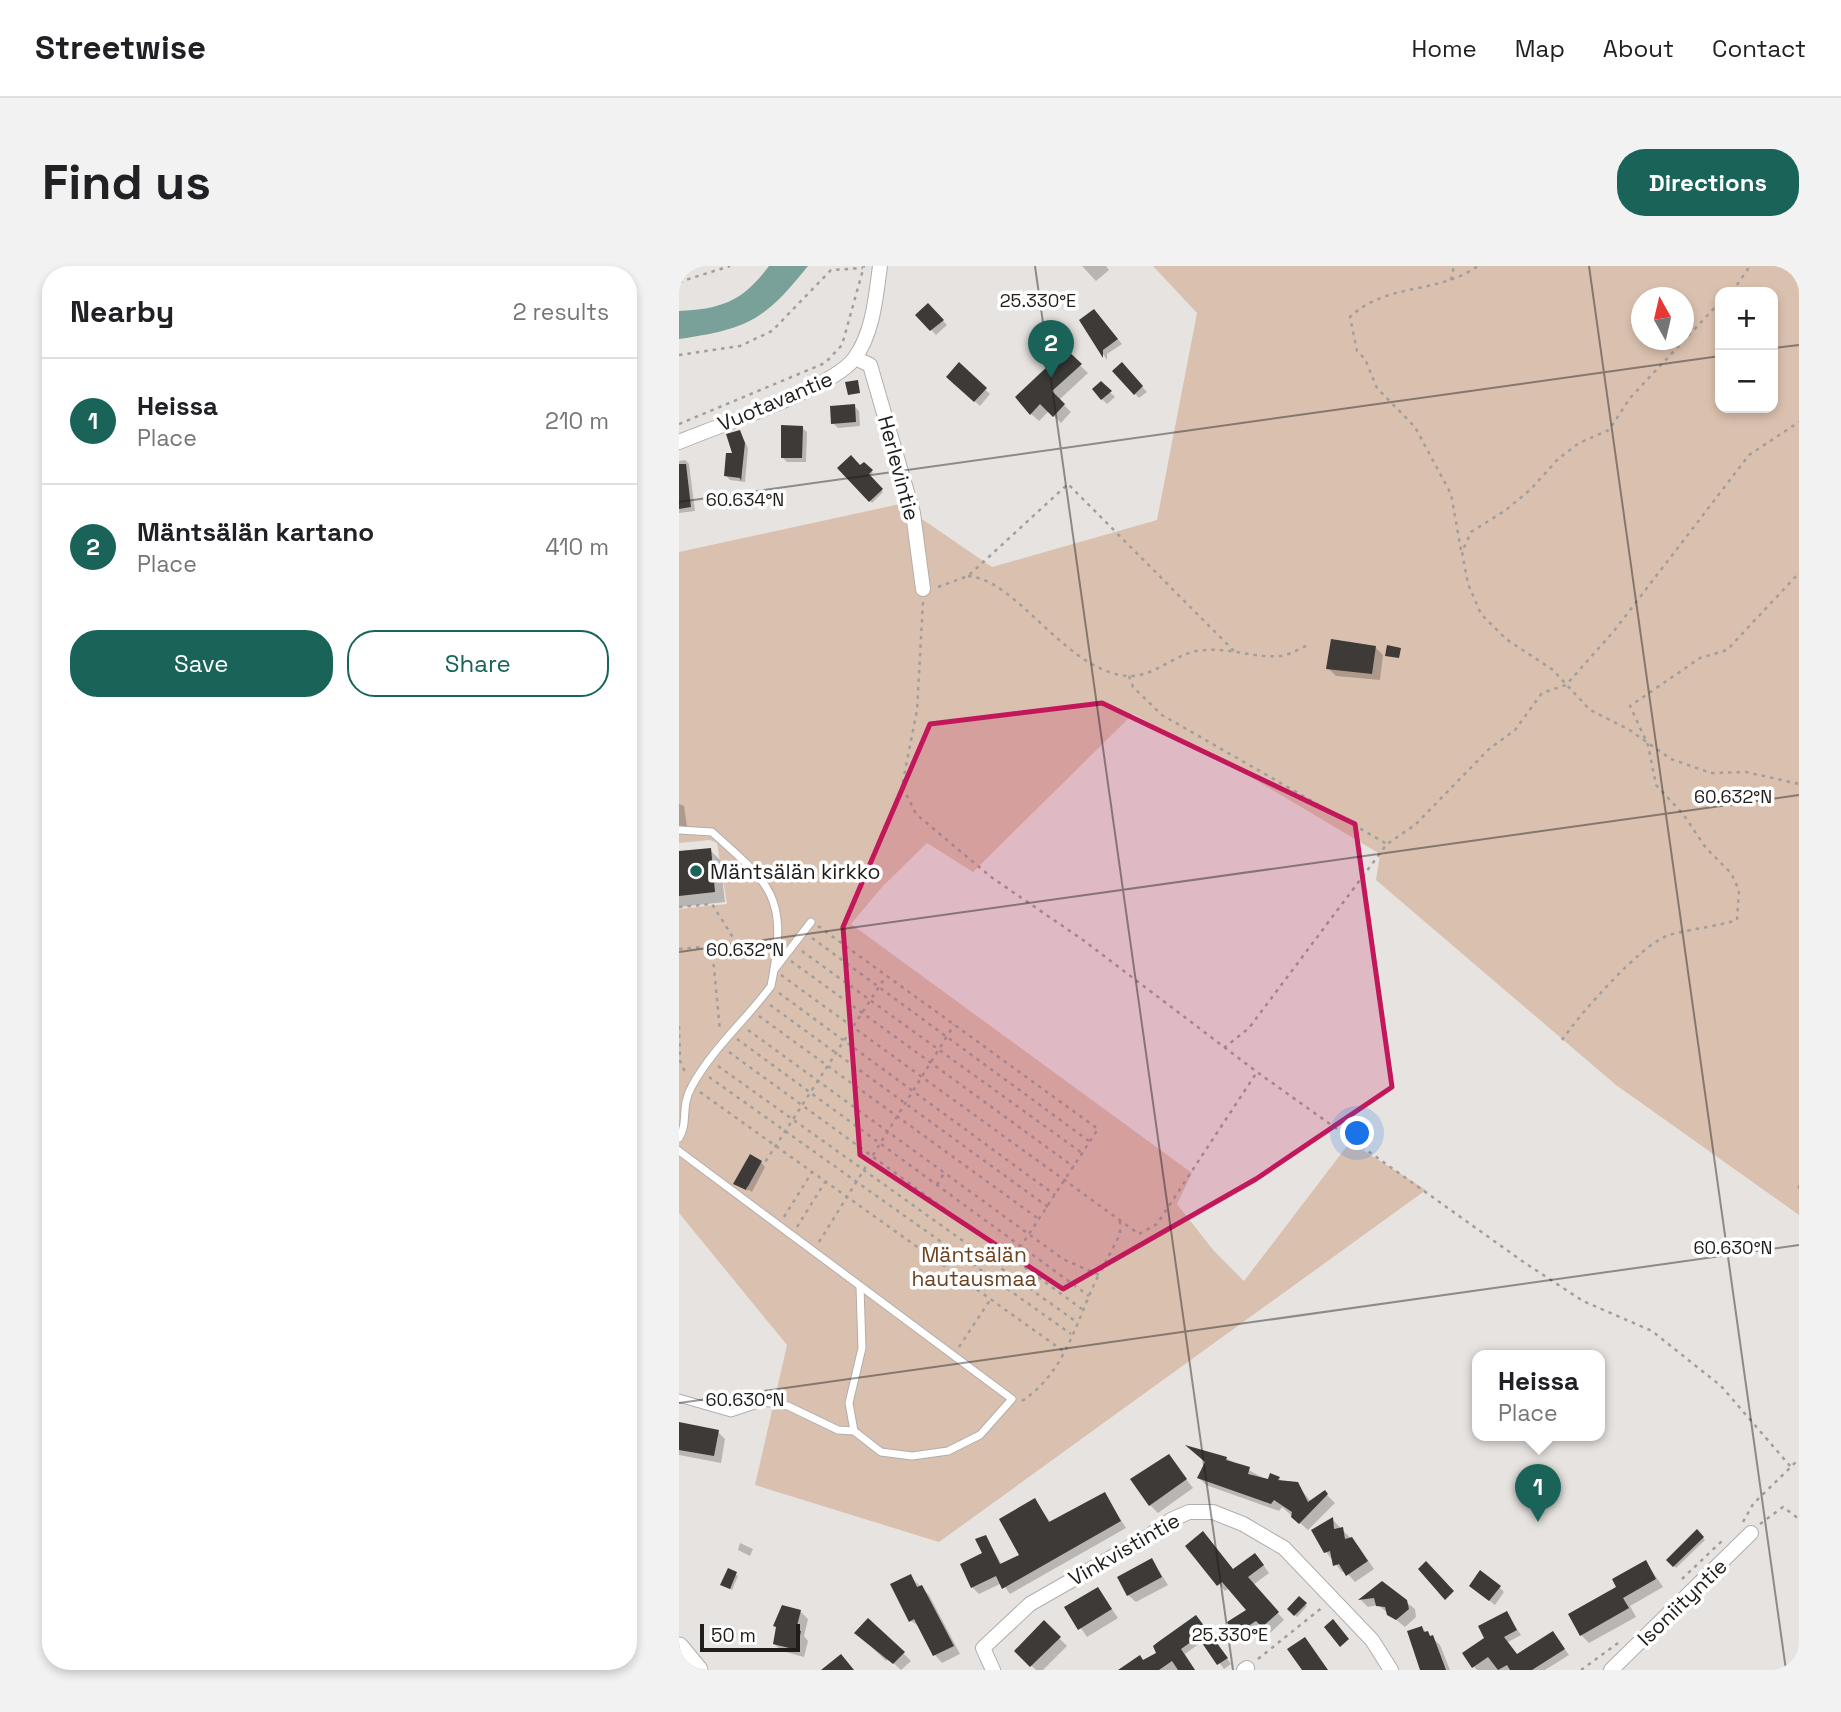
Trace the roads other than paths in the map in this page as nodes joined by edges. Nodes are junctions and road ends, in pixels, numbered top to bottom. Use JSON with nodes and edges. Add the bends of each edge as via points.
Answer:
{"nodes":[{"id":1,"x":880,"y":266,"type":"edge"},
{"id":2,"x":855,"y":358,"type":"junction"},
{"id":3,"x":679,"y":442,"type":"edge"},
{"id":4,"x":923,"y":590,"type":"road end"},
{"id":5,"x":679,"y":831,"type":"edge"},
{"id":6,"x":811,"y":922,"type":"road end"},
{"id":7,"x":774,"y":970,"type":"junction"},
{"id":8,"x":679,"y":1138,"type":"edge"},
{"id":9,"x":679,"y":1151,"type":"edge"},
{"id":10,"x":860,"y":1287,"type":"junction"},
{"id":11,"x":679,"y":1398,"type":"edge"},
{"id":12,"x":854,"y":1431,"type":"junction"},
{"id":13,"x":1746,"y":1537,"type":"road end"},
{"id":14,"x":679,"y":1647,"type":"edge"},
{"id":15,"x":698,"y":1670,"type":"edge"},
{"id":16,"x":993,"y":1670,"type":"edge"},
{"id":17,"x":1391,"y":1670,"type":"edge"},
{"id":18,"x":1611,"y":1670,"type":"edge"}],
"edges":[{"from":1,"to":2,"type":"street","name":"Vuotavantie","via":[[870,327]]},
{"from":2,"to":3,"type":"street","name":"Vuotavantie","via":[[820,384]]},
{"from":2,"to":4,"type":"street","name":"Herlevintie","via":[[870,365],[903,471]]},
{"from":5,"to":7,"type":"lane","via":[[712,832],[772,893],[779,912]]},
{"from":6,"to":7,"type":"lane"},
{"from":7,"to":8,"type":"lane","via":[[762,999],[692,1086],[684,1101],[684,1129]]},
{"from":9,"to":10,"type":"lane"},
{"from":10,"to":12,"type":"lane","via":[[862,1348],[849,1403]]},
{"from":10,"to":12,"type":"lane","via":[[1012,1399],[980,1435],[949,1451],[912,1456],[881,1452]]},
{"from":11,"to":12,"type":"lane","via":[[731,1413],[764,1402],[788,1406],[838,1430]]},
{"from":13,"to":18,"type":"street","name":"Isoniityntie"},
{"from":14,"to":15,"type":"main road"},
{"from":16,"to":17,"type":"street","name":"Vinkvistintie","via":[[983,1648],[1030,1604],[1171,1520],[1189,1512],[1213,1512],[1284,1548],[1372,1640]]}]}
